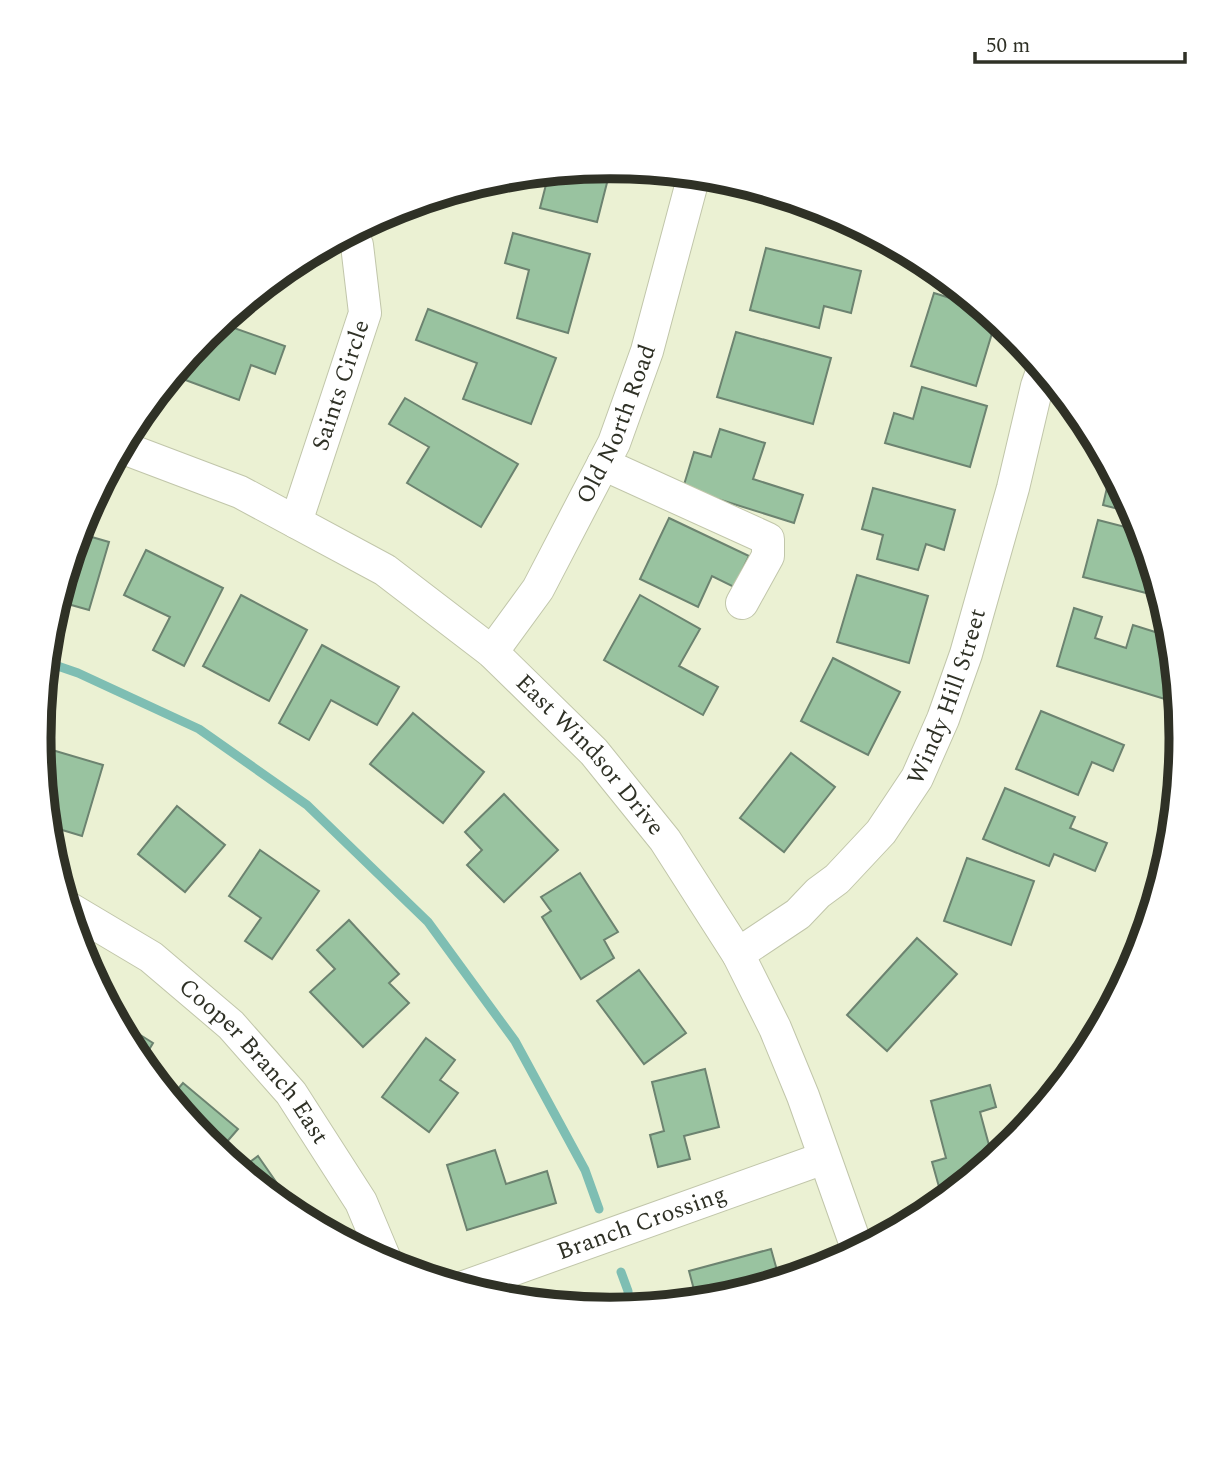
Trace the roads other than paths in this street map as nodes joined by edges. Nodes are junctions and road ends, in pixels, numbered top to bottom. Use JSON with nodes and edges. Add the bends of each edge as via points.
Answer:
{"nodes":[{"id":1,"x":691,"y":185,"type":"edge"},
{"id":2,"x":357,"y":245,"type":"dead end"},
{"id":3,"x":1040,"y":381,"type":"edge"},
{"id":4,"x":131,"y":451,"type":"edge"},
{"id":5,"x":603,"y":464,"type":"junction"},
{"id":6,"x":296,"y":522,"type":"junction"},
{"id":7,"x":742,"y":603,"type":"dead end"},
{"id":8,"x":492,"y":652,"type":"junction"},
{"id":9,"x":79,"y":914,"type":"edge"},
{"id":10,"x":738,"y":954,"type":"junction"},
{"id":11,"x":824,"y":1158,"type":"junction"},
{"id":12,"x":854,"y":1241,"type":"edge"},
{"id":13,"x":380,"y":1248,"type":"edge"},
{"id":14,"x":478,"y":1282,"type":"edge"}],
"edges":[{"from":1,"to":5,"type":"street","name":"Old North Road","via":[[647,351]]},
{"from":2,"to":6,"type":"street","name":"Saints Circle","via":[[365,313]]},
{"from":3,"to":10,"type":"street","name":"Windy Hill Street","via":[[966,654],[917,778],[881,832],[837,878],[798,914]]},
{"from":4,"to":6,"type":"street","name":"East Windsor Drive","via":[[240,492]]},
{"from":5,"to":7,"type":"street","via":[[768,539],[768,556]]},
{"from":5,"to":8,"type":"street","name":"Old North Road","via":[[538,589]]},
{"from":6,"to":8,"type":"street","name":"East Windsor Drive","via":[[385,570]]},
{"from":8,"to":10,"type":"street","name":"East Windsor Drive","via":[[594,751],[665,840]]},
{"from":9,"to":13,"type":"street","name":"Cooper Branch East","via":[[151,957],[231,1025],[291,1093],[361,1202]]},
{"from":10,"to":11,"type":"street","name":"East Windsor Drive","via":[[775,1028]]},
{"from":11,"to":12,"type":"street","name":"East Windsor Drive"},
{"from":11,"to":14,"type":"street","name":"Branch Crossing"}]}
